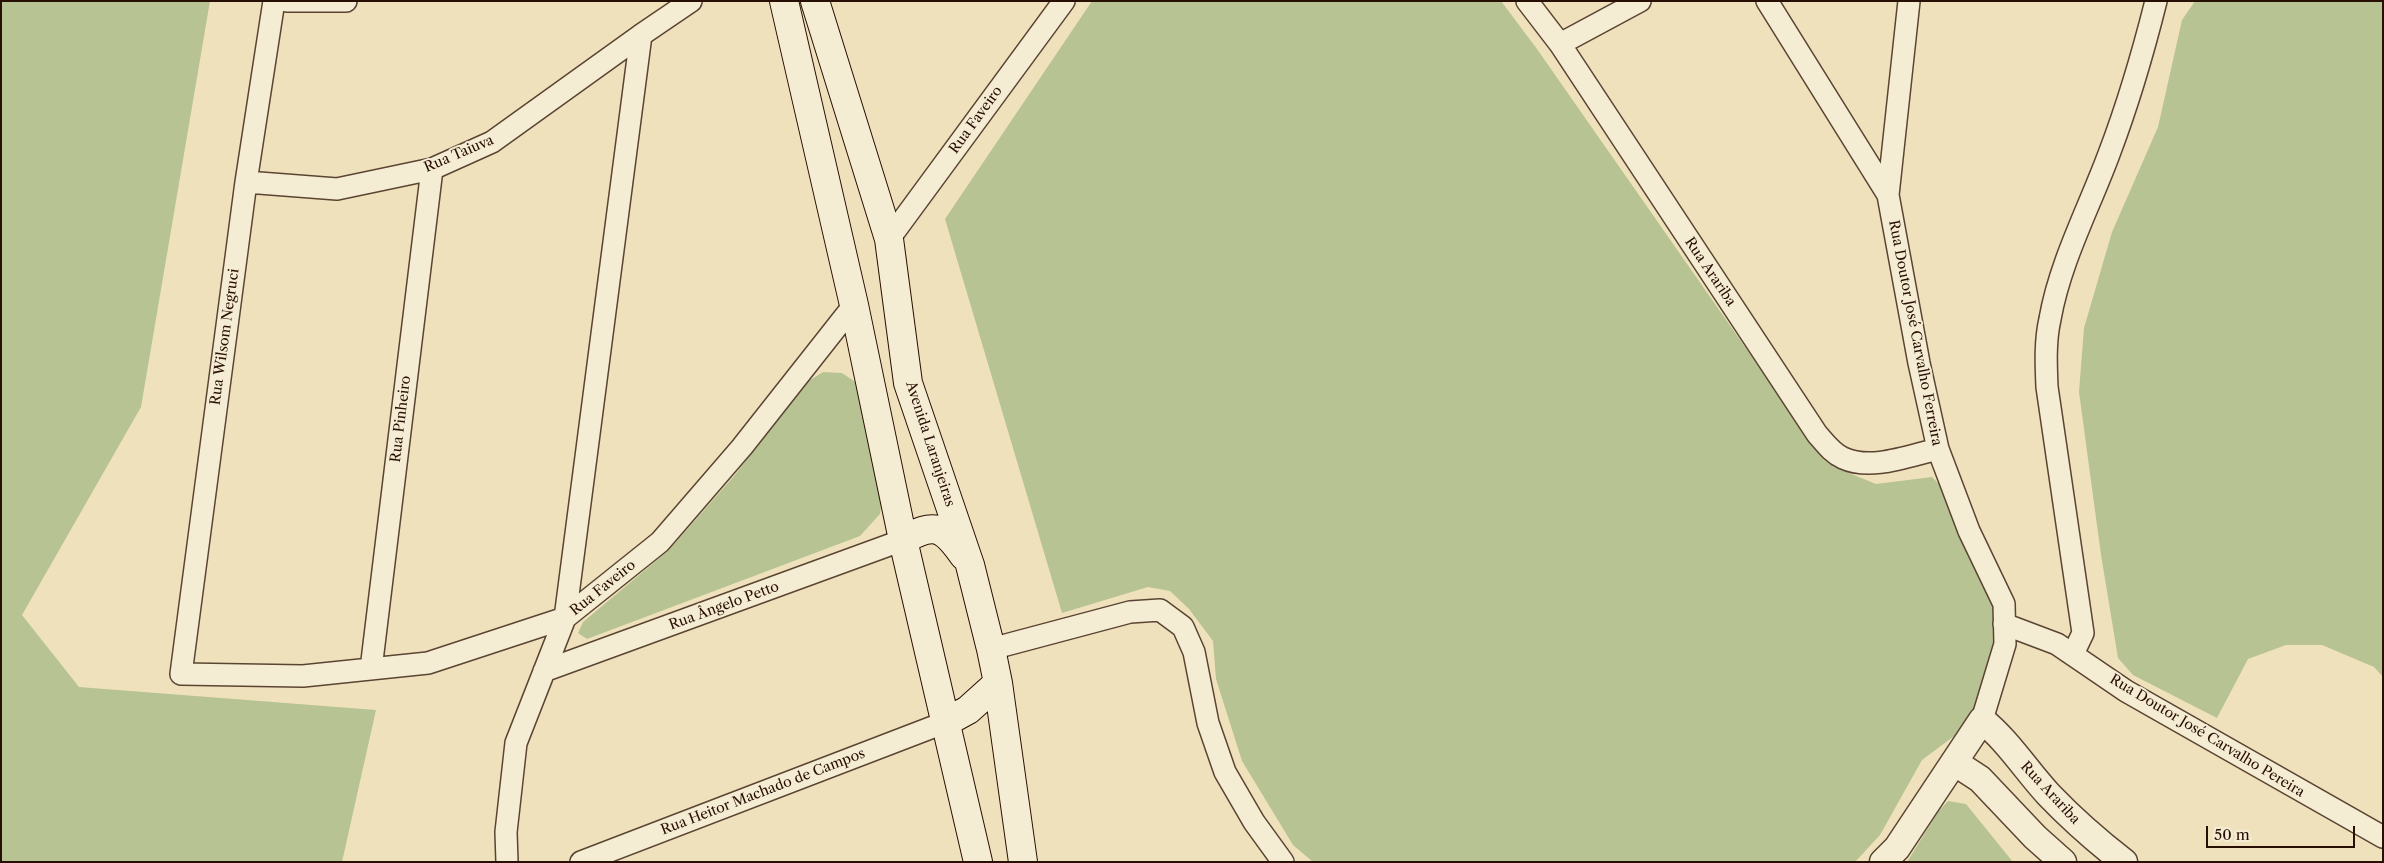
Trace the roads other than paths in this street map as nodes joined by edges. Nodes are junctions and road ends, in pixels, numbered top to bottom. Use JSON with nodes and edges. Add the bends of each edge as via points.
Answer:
{"nodes":[{"id":1,"x":274,"y":1,"type":"edge"},
{"id":2,"x":288,"y":1,"type":"edge"},
{"id":3,"x":346,"y":1,"type":"edge"},
{"id":4,"x":691,"y":1,"type":"edge"},
{"id":5,"x":784,"y":1,"type":"edge"},
{"id":6,"x":816,"y":1,"type":"edge"},
{"id":7,"x":1064,"y":1,"type":"edge"},
{"id":8,"x":1527,"y":1,"type":"edge"},
{"id":9,"x":1640,"y":1,"type":"edge"},
{"id":10,"x":1767,"y":1,"type":"edge"},
{"id":11,"x":1909,"y":1,"type":"edge"},
{"id":12,"x":2156,"y":1,"type":"edge"},
{"id":13,"x":641,"y":34,"type":"junction"},
{"id":14,"x":1560,"y":44,"type":"junction"},
{"id":15,"x":432,"y":169,"type":"junction"},
{"id":16,"x":246,"y":182,"type":"junction"},
{"id":17,"x":1888,"y":195,"type":"junction"},
{"id":18,"x":889,"y":240,"type":"junction"},
{"id":19,"x":854,"y":305,"type":"junction"},
{"id":20,"x":1938,"y":450,"type":"junction"},
{"id":21,"x":903,"y":540,"type":"junction"},
{"id":22,"x":970,"y":565,"type":"junction"},
{"id":23,"x":565,"y":618,"type":"junction"},
{"id":24,"x":2004,"y":624,"type":"junction"},
{"id":25,"x":991,"y":649,"type":"junction"},
{"id":26,"x":2073,"y":654,"type":"junction"},
{"id":27,"x":371,"y":669,"type":"junction"},
{"id":28,"x":544,"y":671,"type":"junction"},
{"id":29,"x":181,"y":674,"type":"joint"},
{"id":30,"x":998,"y":683,"type":"junction"},
{"id":31,"x":1982,"y":720,"type":"junction"},
{"id":32,"x":946,"y":722,"type":"junction"},
{"id":33,"x":1954,"y":762,"type":"junction"},
{"id":34,"x":2383,"y":837,"type":"edge"},
{"id":35,"x":506,"y":862,"type":"edge"},
{"id":36,"x":580,"y":862,"type":"edge"},
{"id":37,"x":978,"y":862,"type":"edge"},
{"id":38,"x":1023,"y":862,"type":"edge"},
{"id":39,"x":1283,"y":862,"type":"edge"},
{"id":40,"x":1883,"y":862,"type":"edge"},
{"id":41,"x":2063,"y":862,"type":"edge"},
{"id":42,"x":2124,"y":862,"type":"edge"}],
"edges":[{"from":1,"to":16,"type":"street","name":"Rua Wilsom Negruci"},
{"from":2,"to":3,"type":"street"},
{"from":4,"to":13,"type":"street","name":"Rua Taiuva"},
{"from":5,"to":19,"type":"main road"},
{"from":6,"to":18,"type":"main road","name":"Avenida Laranjeiras"},
{"from":7,"to":18,"type":"street","name":"Rua Faveiro"},
{"from":8,"to":14,"type":"street","name":"Rua Arariba"},
{"from":9,"to":14,"type":"street"},
{"from":10,"to":17,"type":"street"},
{"from":11,"to":17,"type":"street","name":"Rua Doutor José Carvalho Ferreira"},
{"from":12,"to":26,"type":"street","via":[[2127,102],[2061,278],[2049,320],[2047,387],[2083,632]]},
{"from":13,"to":15,"type":"street","name":"Rua Taiuva","via":[[492,142]]},
{"from":13,"to":23,"type":"street"},
{"from":14,"to":20,"type":"street","name":"Rua Arariba","via":[[1828,447],[1843,458],[1868,464]]},
{"from":15,"to":16,"type":"street","name":"Rua Taiuva","via":[[337,189]]},
{"from":15,"to":27,"type":"street","name":"Rua Pinheiro"},
{"from":16,"to":29,"type":"street","name":"Rua Wilsom Negruci"},
{"from":17,"to":20,"type":"street","name":"Rua Doutor José Carvalho Ferreira"},
{"from":18,"to":22,"type":"main road","name":"Avenida Laranjeiras","via":[[908,383]]},
{"from":19,"to":21,"type":"main road"},
{"from":19,"to":23,"type":"street","name":"Rua Faveiro","via":[[742,447],[660,542]]},
{"from":20,"to":24,"type":"street","name":"Rua Doutor José Carvalho Ferreira","via":[[1969,531],[2004,604]]},
{"from":21,"to":22,"type":"main road","via":[[922,530],[937,530],[950,536]]},
{"from":21,"to":28,"type":"street","name":"Rua Ângelo Petto"},
{"from":21,"to":32,"type":"main road"},
{"from":22,"to":25,"type":"main road","name":"Avenida Laranjeiras"},
{"from":23,"to":27,"type":"street","name":"Rua Faveiro","via":[[428,663]]},
{"from":23,"to":28,"type":"street"},
{"from":24,"to":26,"type":"street","name":"Rua Doutor José Carvalho Pereira","via":[[2032,633]]},
{"from":24,"to":31,"type":"street","name":"Rua Doutor José Carvalho Ferreira","via":[[2005,644]]},
{"from":25,"to":30,"type":"main road","name":"Avenida Laranjeiras"},
{"from":25,"to":39,"type":"street","via":[[1130,612],[1160,610],[1183,627],[1194,652],[1208,723],[1224,772]]},
{"from":26,"to":34,"type":"street","name":"Rua Doutor José Carvalho Pereira","via":[[2126,691]]},
{"from":27,"to":29,"type":"street","name":"Rua Faveiro","via":[[303,676]]},
{"from":28,"to":35,"type":"street","via":[[516,743],[506,832]]},
{"from":30,"to":32,"type":"main road","via":[[968,710]]},
{"from":30,"to":38,"type":"main road","name":"Avenida Laranjeiras"},
{"from":31,"to":33,"type":"street","name":"Rua Doutor José Carvalho Ferreira"},
{"from":31,"to":42,"type":"street","name":"Rua Arariba","via":[[2000,735],[2075,821]]},
{"from":32,"to":36,"type":"street","name":"Rua Heitor Machado de Campos"},
{"from":32,"to":37,"type":"main road"},
{"from":33,"to":40,"type":"street","name":"Rua Doutor José Carvalho Ferreira","via":[[1897,848]]},
{"from":33,"to":41,"type":"street","via":[[1980,779]]}]}
